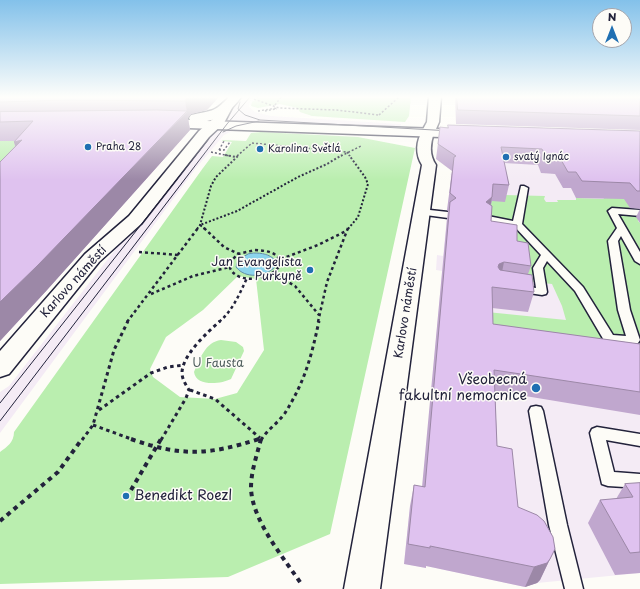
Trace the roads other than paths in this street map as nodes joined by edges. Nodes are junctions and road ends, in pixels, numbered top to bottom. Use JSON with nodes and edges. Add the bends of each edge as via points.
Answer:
{"nodes":[{"id":1,"x":206,"y":124,"type":"edge"},
{"id":2,"x":431,"y":124,"type":"edge"},
{"id":3,"x":213,"y":125,"type":"junction"},
{"id":4,"x":430,"y":130,"type":"junction"},
{"id":5,"x":478,"y":132,"type":"edge"},
{"id":6,"x":524,"y":188,"type":"dead end"},
{"id":7,"x":421,"y":212,"type":"junction"},
{"id":8,"x":640,"y":213,"type":"edge"},
{"id":9,"x":448,"y":215,"type":"edge"},
{"id":10,"x":488,"y":219,"type":"edge"},
{"id":11,"x":517,"y":224,"type":"junction"},
{"id":12,"x":622,"y":227,"type":"junction"},
{"id":13,"x":546,"y":254,"type":"junction"},
{"id":14,"x":640,"y":262,"type":"edge"},
{"id":15,"x":507,"y":287,"type":"edge"},
{"id":16,"x":0,"y":368,"type":"edge"},
{"id":17,"x":536,"y":411,"type":"dead end"},
{"id":18,"x":640,"y":440,"type":"edge"},
{"id":19,"x":640,"y":481,"type":"edge"},
{"id":20,"x":362,"y":589,"type":"edge"},
{"id":21,"x":574,"y":589,"type":"edge"}],
"edges":[{"from":1,"to":3,"type":"street"},
{"from":2,"to":4,"type":"street","name":"Karlovo náměstí"},
{"from":3,"to":4,"type":"street"},
{"from":3,"to":16,"type":"street","name":"Karlovo náměstí","via":[[135,220],[92,258]]},
{"from":4,"to":5,"type":"street"},
{"from":4,"to":7,"type":"street","name":"Karlovo náměstí","via":[[424,140],[424,151],[429,165]]},
{"from":6,"to":11,"type":"lane"},
{"from":7,"to":9,"type":"lane"},
{"from":7,"to":20,"type":"street","name":"Karlovo náměstí"},
{"from":8,"to":12,"type":"lane","via":[[612,211]]},
{"from":10,"to":11,"type":"lane"},
{"from":11,"to":13,"type":"lane"},
{"from":12,"to":13,"type":"lane","via":[[613,240],[624,310],[634,340],[610,339],[579,289]]},
{"from":12,"to":14,"type":"lane"},
{"from":13,"to":15,"type":"lane","via":[[538,268],[542,292]]},
{"from":17,"to":21,"type":"lane","via":[[558,525]]},
{"from":18,"to":19,"type":"lane","via":[[597,433],[608,479]]}]}
